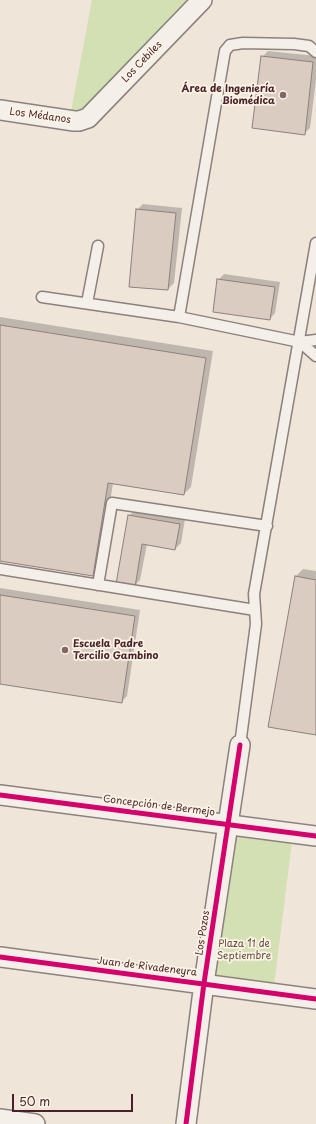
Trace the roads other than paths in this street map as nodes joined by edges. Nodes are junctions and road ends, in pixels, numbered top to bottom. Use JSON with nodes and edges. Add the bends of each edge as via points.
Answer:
{"nodes":[{"id":1,"x":202,"y":0,"type":"edge"},
{"id":2,"x":316,"y":52,"type":"edge"},
{"id":3,"x":0,"y":110,"type":"edge"},
{"id":4,"x":79,"y":121,"type":"joint"},
{"id":5,"x":316,"y":243,"type":"edge"},
{"id":6,"x":98,"y":246,"type":"dead end"},
{"id":7,"x":42,"y":297,"type":"dead end"},
{"id":8,"x":87,"y":303,"type":"junction"},
{"id":9,"x":179,"y":317,"type":"junction"},
{"id":10,"x":316,"y":340,"type":"edge"},
{"id":11,"x":300,"y":342,"type":"junction"},
{"id":12,"x":316,"y":356,"type":"edge"},
{"id":13,"x":267,"y":526,"type":"junction"},
{"id":14,"x":0,"y":569,"type":"edge"},
{"id":15,"x":98,"y":585,"type":"junction"},
{"id":16,"x":255,"y":610,"type":"junction"},
{"id":17,"x":240,"y":745,"type":"joint"},
{"id":18,"x":0,"y":795,"type":"edge"},
{"id":19,"x":229,"y":824,"type":"junction"},
{"id":20,"x":316,"y":836,"type":"edge"},
{"id":21,"x":0,"y":956,"type":"edge"},
{"id":22,"x":204,"y":983,"type":"junction"},
{"id":23,"x":316,"y":998,"type":"edge"},
{"id":24,"x":0,"y":1120,"type":"edge"},
{"id":25,"x":35,"y":1124,"type":"edge"},
{"id":26,"x":186,"y":1124,"type":"edge"}],
"edges":[{"from":1,"to":4,"type":"street","name":"Los Cebiles","via":[[88,118]]},
{"from":2,"to":9,"type":"lane","via":[[308,46],[294,44],[243,43],[230,45],[225,51]]},
{"from":3,"to":4,"type":"street","name":"Los Médanos"},
{"from":5,"to":11,"type":"lane"},
{"from":6,"to":8,"type":"lane"},
{"from":7,"to":8,"type":"lane"},
{"from":8,"to":9,"type":"lane"},
{"from":9,"to":11,"type":"lane"},
{"from":10,"to":11,"type":"lane"},
{"from":11,"to":12,"type":"lane"},
{"from":11,"to":13,"type":"lane"},
{"from":13,"to":15,"type":"lane","via":[[112,502]]},
{"from":13,"to":16,"type":"lane","via":[[254,594]]},
{"from":14,"to":15,"type":"lane"},
{"from":15,"to":16,"type":"lane"},
{"from":16,"to":17,"type":"lane","via":[[256,624]]},
{"from":17,"to":19,"type":"street","name":"Los Pozos"},
{"from":18,"to":19,"type":"street","name":"Concepción de Bermejo"},
{"from":19,"to":20,"type":"street","name":"Concepción de Bermejo"},
{"from":19,"to":22,"type":"street","name":"Los Pozos"},
{"from":21,"to":22,"type":"street","name":"Juan de Rivadeneyra"},
{"from":22,"to":23,"type":"street","name":"Juan de Rivadeneyra"},
{"from":22,"to":26,"type":"street","name":"Los Pozos"},
{"from":24,"to":25,"type":"street"}]}
